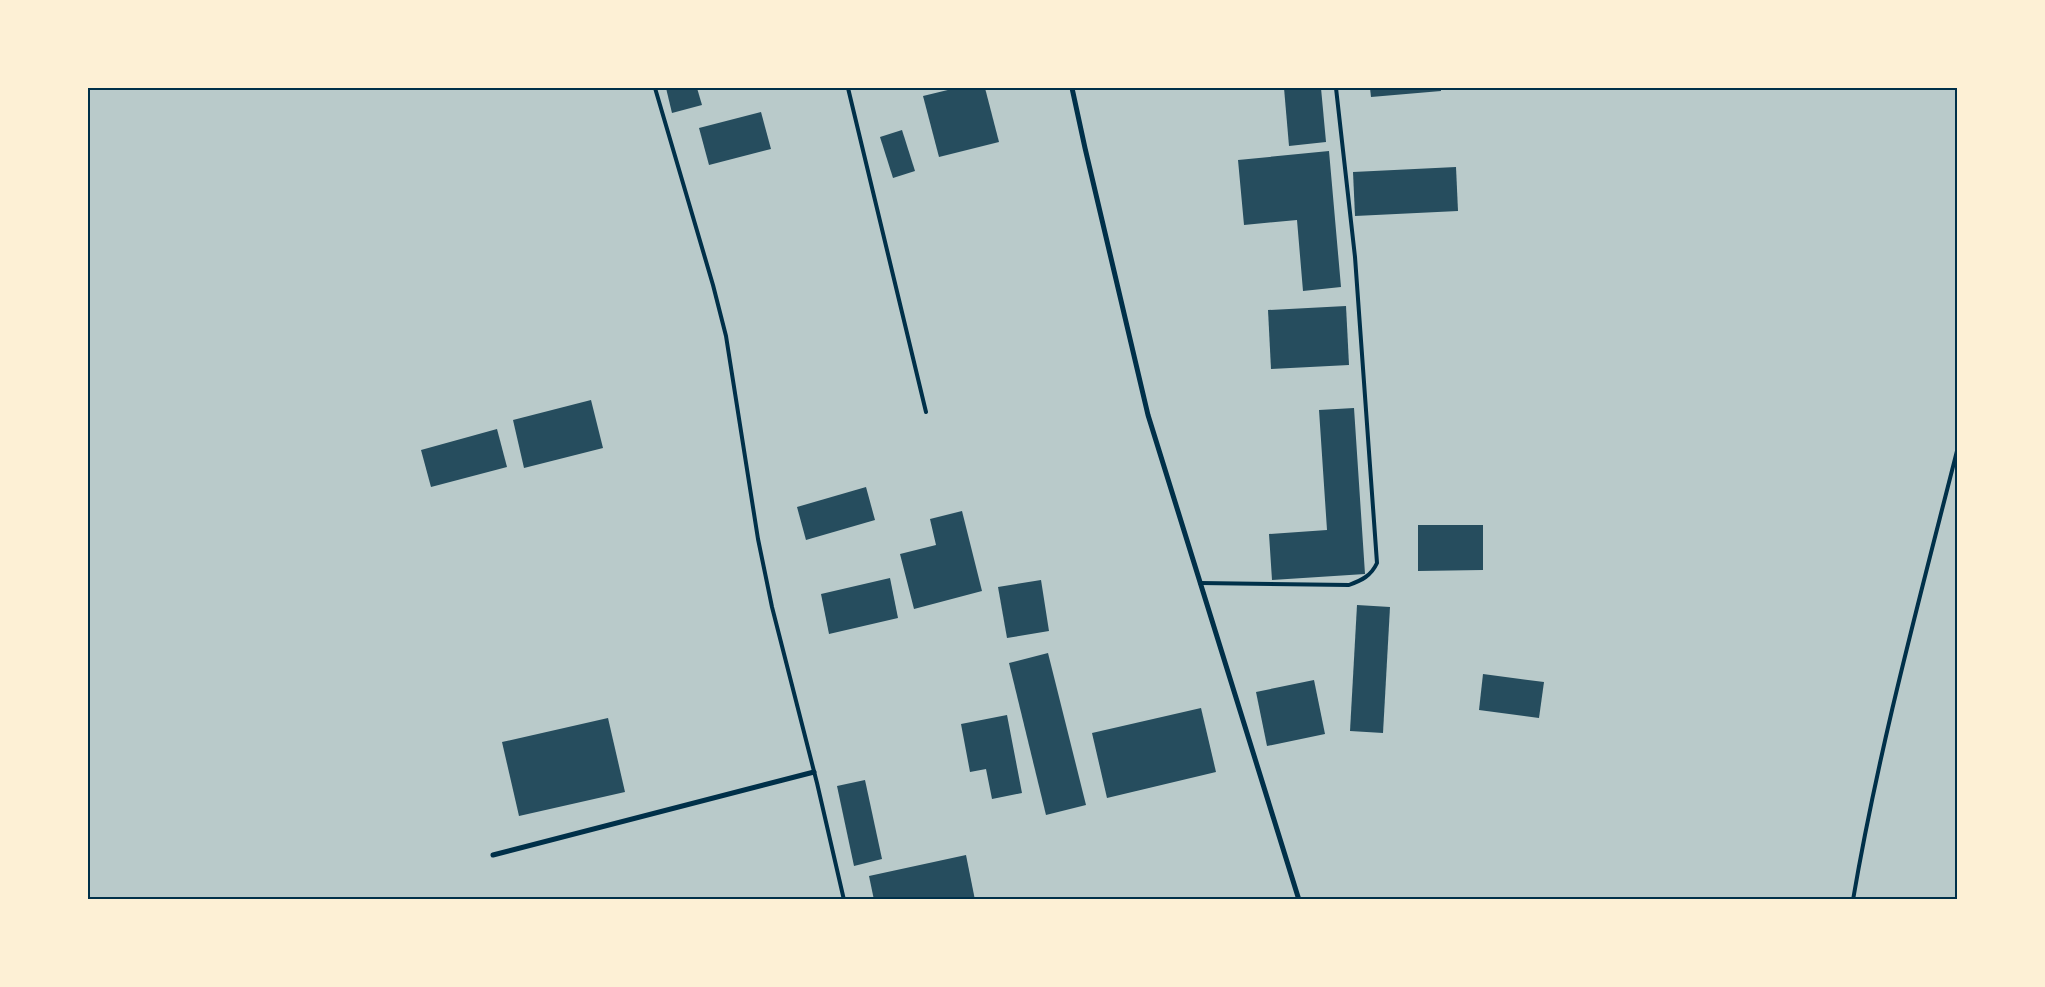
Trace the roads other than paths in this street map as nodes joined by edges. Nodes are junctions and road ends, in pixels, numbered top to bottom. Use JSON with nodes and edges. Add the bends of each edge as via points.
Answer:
{"nodes":[{"id":1,"x":655,"y":88,"type":"edge"},
{"id":2,"x":848,"y":88,"type":"edge"},
{"id":3,"x":1072,"y":88,"type":"edge"},
{"id":4,"x":1336,"y":88,"type":"edge"},
{"id":5,"x":926,"y":412,"type":"dead end"},
{"id":6,"x":1958,"y":447,"type":"edge"},
{"id":7,"x":1200,"y":583,"type":"junction"},
{"id":8,"x":814,"y":772,"type":"junction"},
{"id":9,"x":493,"y":854,"type":"dead end"},
{"id":10,"x":844,"y":900,"type":"edge"},
{"id":11,"x":1299,"y":900,"type":"edge"},
{"id":12,"x":1853,"y":900,"type":"edge"}],
"edges":[{"from":1,"to":8,"type":"lane","via":[[726,336],[758,539]]},
{"from":2,"to":5,"type":"lane"},
{"from":3,"to":7,"type":"street","via":[[1148,415]]},
{"from":4,"to":7,"type":"lane","via":[[1355,257],[1377,563],[1372,574],[1349,584]]},
{"from":6,"to":12,"type":"lane","via":[[1887,726]]},
{"from":7,"to":11,"type":"street"},
{"from":8,"to":9,"type":"street"},
{"from":8,"to":10,"type":"lane"}]}
